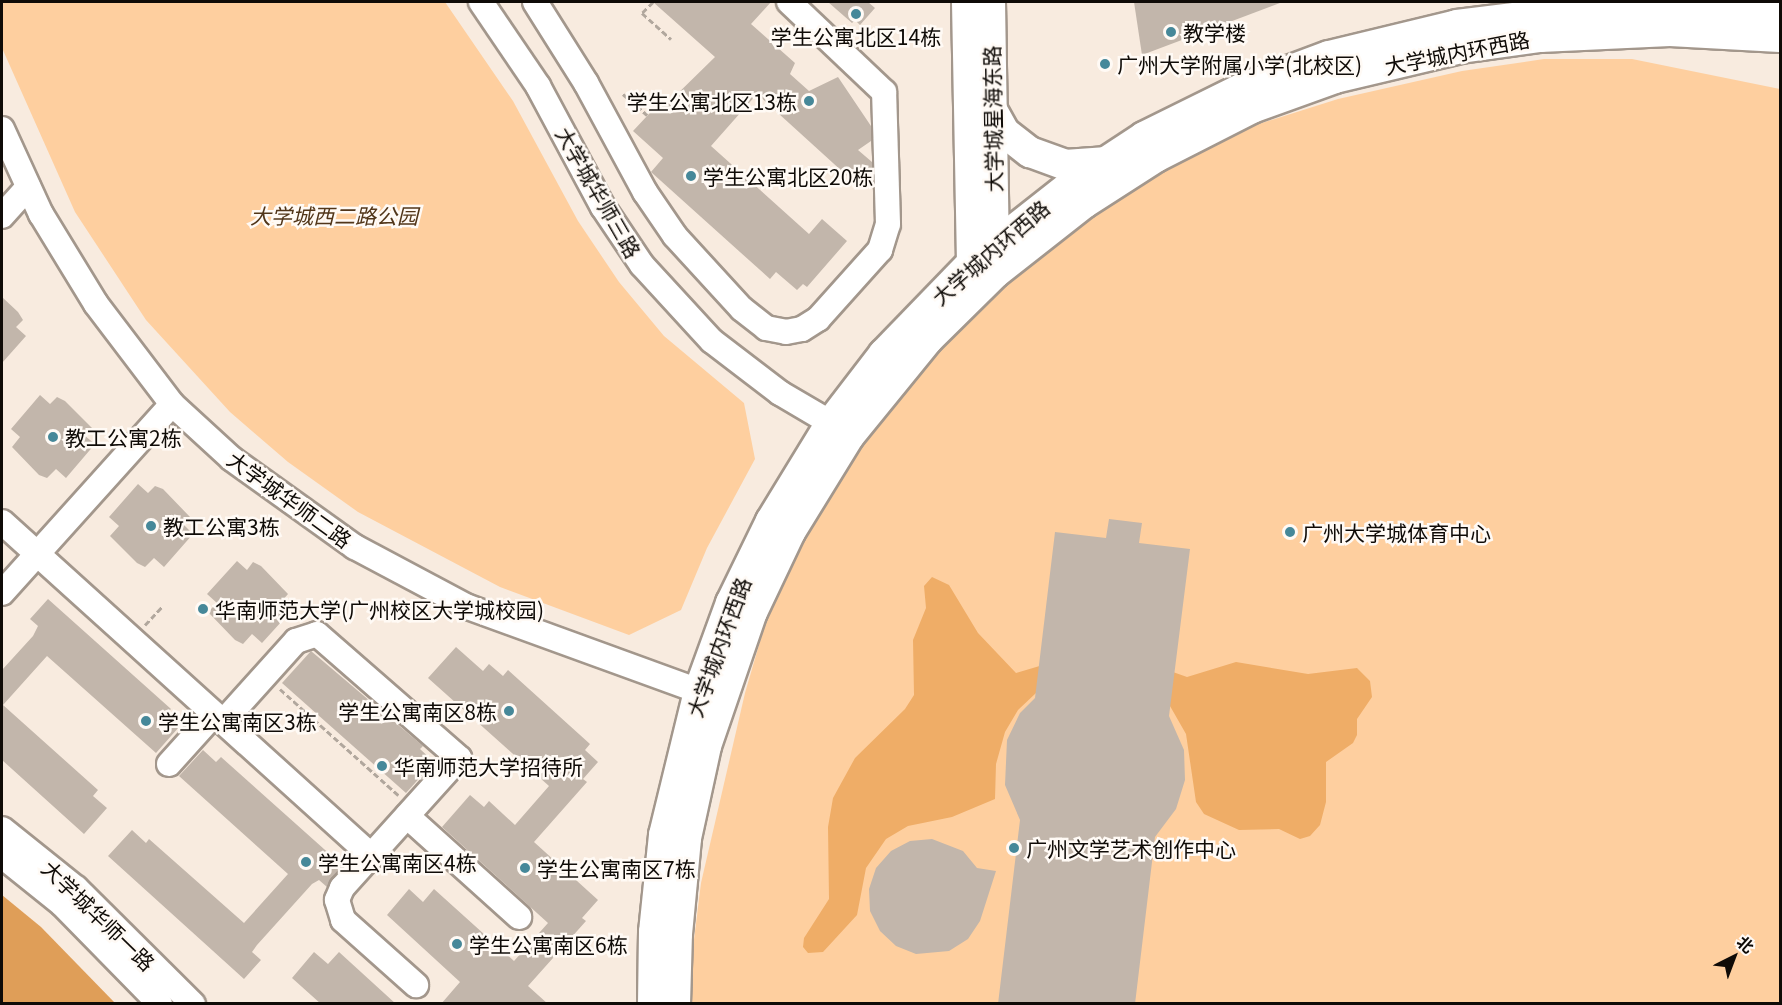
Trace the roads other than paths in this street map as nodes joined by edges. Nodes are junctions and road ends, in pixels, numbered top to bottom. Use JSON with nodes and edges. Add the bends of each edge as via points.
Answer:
{"nodes":[{"id":1,"x":535,"y":2,"type":"edge"},
{"id":2,"x":789,"y":2,"type":"edge"},
{"id":3,"x":967,"y":2,"type":"edge"},
{"id":4,"x":990,"y":2,"type":"edge"},
{"id":5,"x":484,"y":3,"type":"edge"},
{"id":6,"x":1764,"y":20,"type":"edge"},
{"id":7,"x":992,"y":110,"type":"junction"},
{"id":8,"x":2,"y":129,"type":"edge"},
{"id":9,"x":1104,"y":162,"type":"junction"},
{"id":10,"x":28,"y":187,"type":"junction"},
{"id":11,"x":2,"y":216,"type":"edge"},
{"id":12,"x":987,"y":260,"type":"junction"},
{"id":13,"x":172,"y":404,"type":"junction"},
{"id":14,"x":831,"y":423,"type":"junction"},
{"id":15,"x":2,"y":522,"type":"edge"},
{"id":16,"x":37,"y":554,"type":"junction"},
{"id":17,"x":2,"y":593,"type":"edge"},
{"id":18,"x":709,"y":695,"type":"junction"},
{"id":19,"x":218,"y":718,"type":"junction"},
{"id":20,"x":169,"y":764,"type":"dead end"},
{"id":21,"x":411,"y":812,"type":"junction"},
{"id":22,"x":2,"y":830,"type":"edge"},
{"id":23,"x":2,"y":856,"type":"edge"},
{"id":24,"x":372,"y":856,"type":"junction"},
{"id":25,"x":519,"y":917,"type":"dead end"},
{"id":26,"x":416,"y":985,"type":"dead end"},
{"id":27,"x":160,"y":1004,"type":"edge"},
{"id":28,"x":192,"y":1004,"type":"edge"},
{"id":29,"x":653,"y":1004,"type":"edge"},
{"id":30,"x":675,"y":1004,"type":"edge"}],
"edges":[{"from":1,"to":2,"type":"street","via":[[586,83],[645,192],[679,242],[754,320],[771,330],[786,332],[818,320],[880,250],[888,224],[885,92]]},
{"from":3,"to":12,"type":"main road","name":"大学城星海东路"},
{"from":4,"to":7,"type":"main road","name":"大学城星海东路"},
{"from":5,"to":14,"type":"street","name":"大学城华师三路","via":[[538,86],[618,231],[648,272],[685,316],[732,358]]},
{"from":6,"to":9,"type":"main road","name":"大学城内环西路","via":[[1670,9],[1538,15],[1405,36],[1329,56],[1243,88]]},
{"from":6,"to":12,"type":"main road","name":"大学城内环西路","via":[[1670,31],[1540,37],[1461,48],[1335,78],[1252,108],[1156,157]]},
{"from":7,"to":9,"type":"main road","via":[[1004,132],[1030,152],[1065,165]]},
{"from":7,"to":12,"type":"main road","name":"大学城星海东路"},
{"from":8,"to":10,"type":"street","name":"大学城华师二路"},
{"from":9,"to":12,"type":"main road","name":"大学城内环西路"},
{"from":10,"to":11,"type":"street"},
{"from":10,"to":13,"type":"street","name":"大学城华师二路","via":[[96,304]]},
{"from":12,"to":14,"type":"main road","name":"大学城内环西路","via":[[897,339]]},
{"from":12,"to":18,"type":"main road","name":"大学城内环西路","via":[[957,308],[901,369],[820,480]]},
{"from":13,"to":16,"type":"street"},
{"from":13,"to":18,"type":"street","name":"大学城华师二路","via":[[280,497],[402,574],[528,632]]},
{"from":14,"to":18,"type":"main road","name":"大学城内环西路","via":[[750,562]]},
{"from":15,"to":16,"type":"street"},
{"from":16,"to":17,"type":"street"},
{"from":16,"to":19,"type":"street"},
{"from":18,"to":29,"type":"main road","name":"大学城内环西路","via":[[664,835],[654,932]]},
{"from":18,"to":30,"type":"main road","name":"大学城内环西路","via":[[686,838]]},
{"from":19,"to":20,"type":"street"},
{"from":19,"to":21,"type":"street","via":[[300,637],[317,634],[459,758]]},
{"from":19,"to":24,"type":"street"},
{"from":21,"to":24,"type":"street"},
{"from":21,"to":25,"type":"street"},
{"from":22,"to":28,"type":"street","name":"大学城华师一路","via":[[76,888]]},
{"from":23,"to":27,"type":"street","name":"大学城华师一路","via":[[62,904]]},
{"from":24,"to":26,"type":"street","via":[[339,892],[338,913]]}]}
